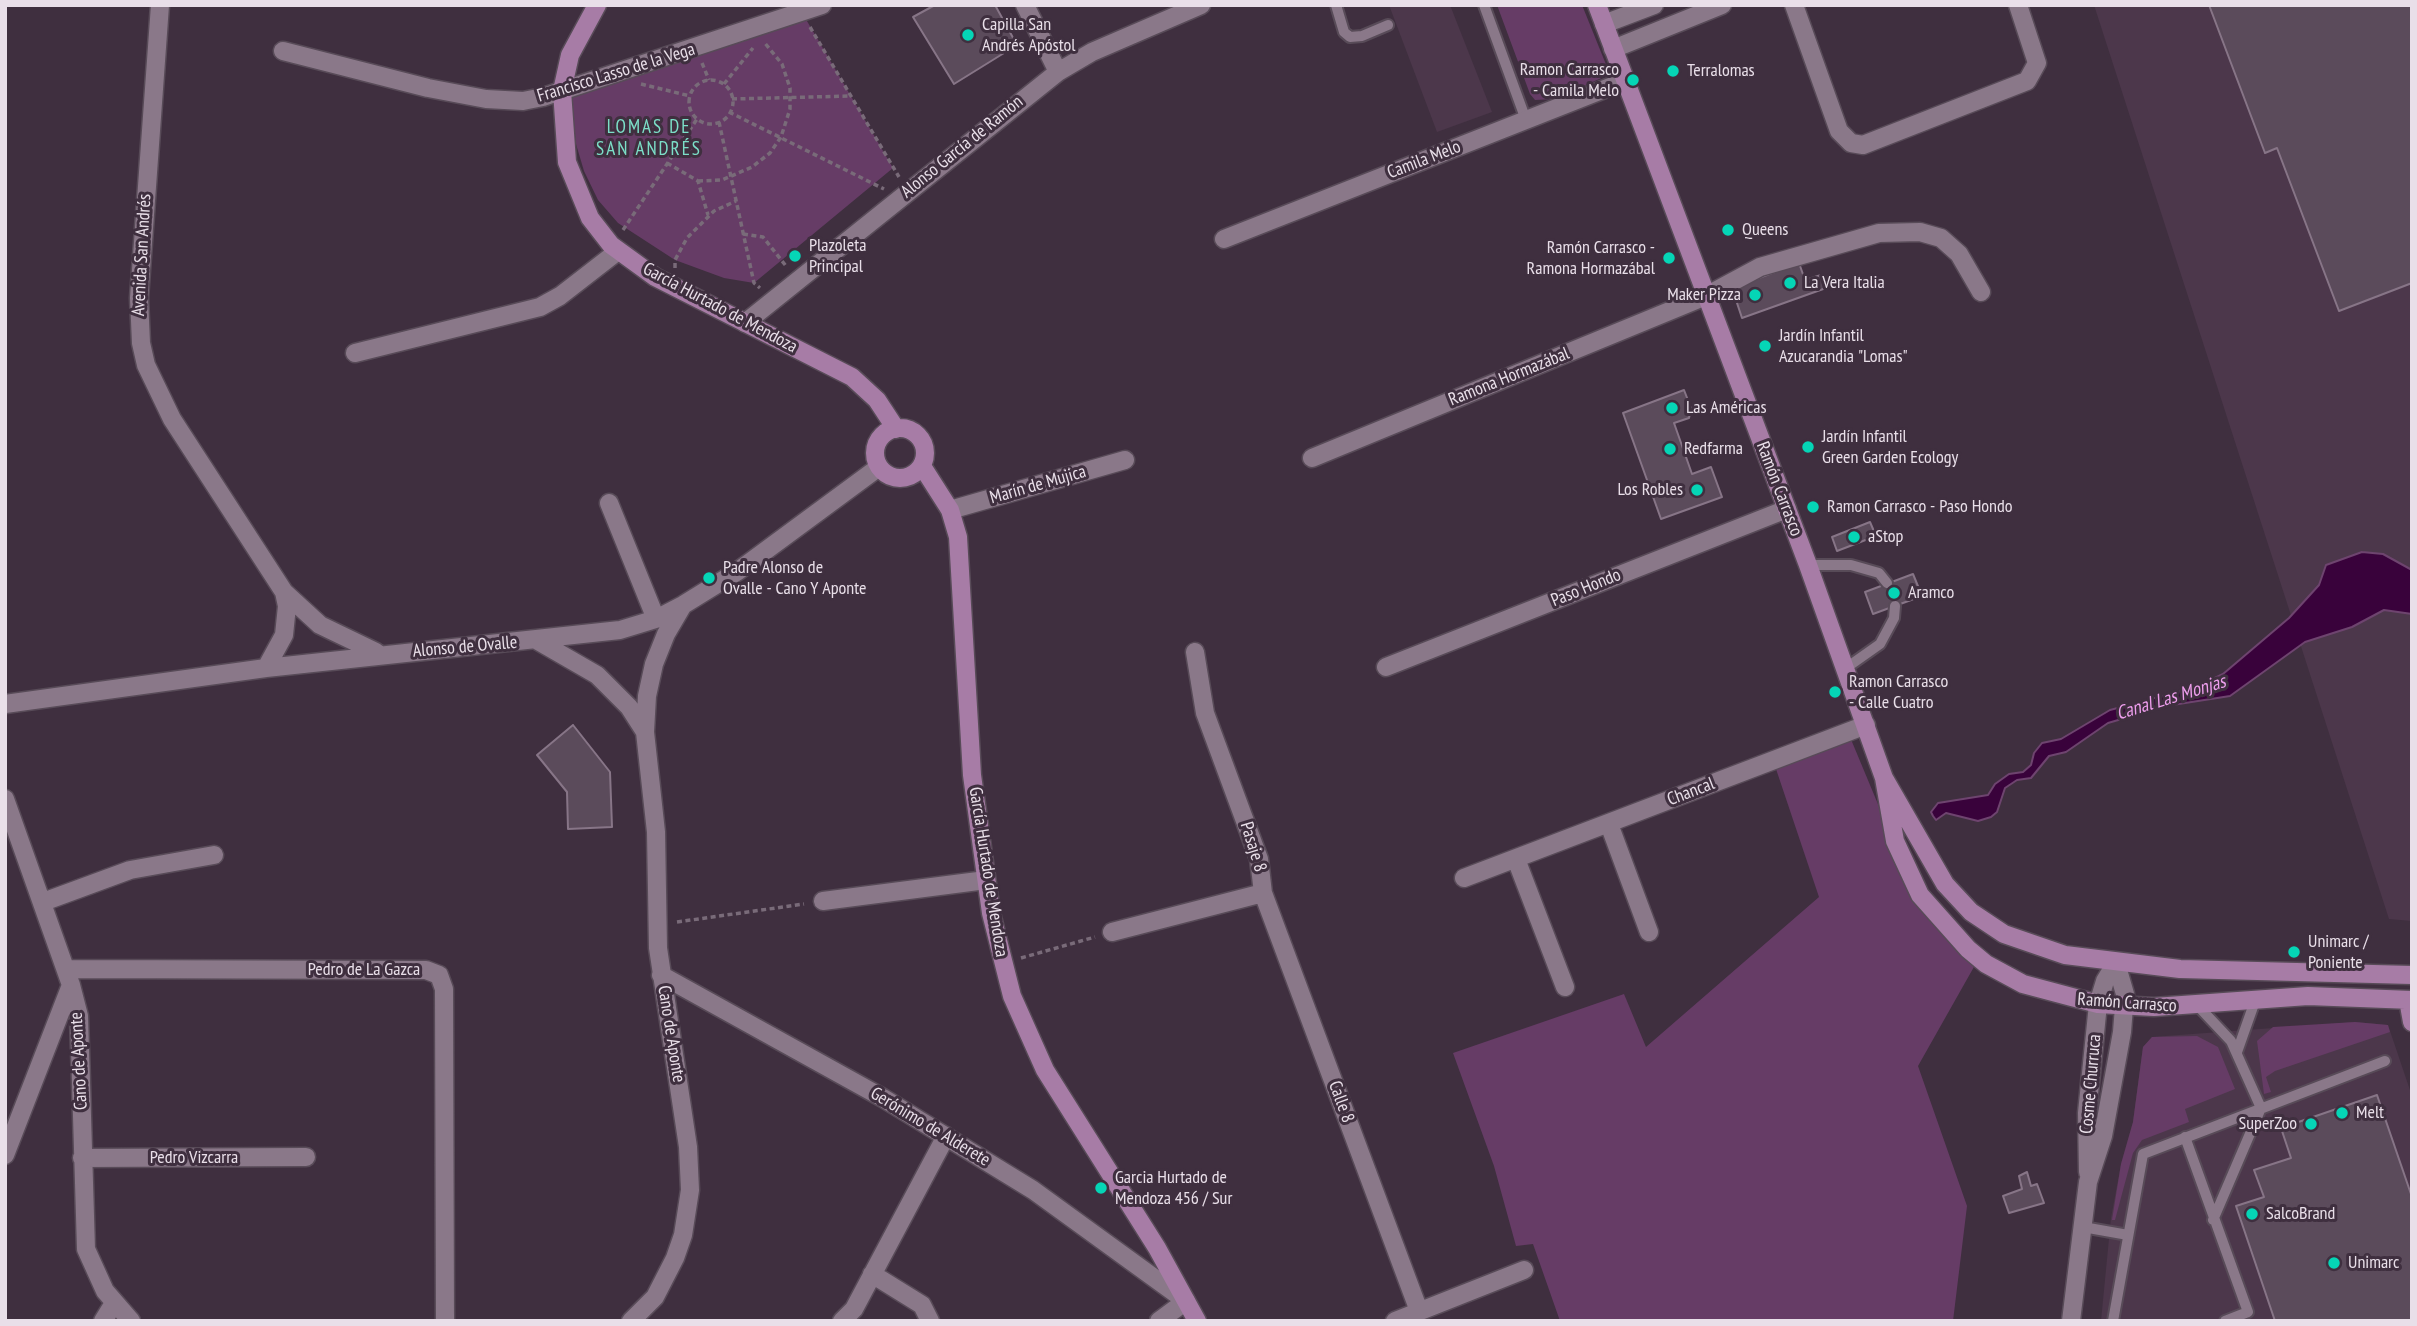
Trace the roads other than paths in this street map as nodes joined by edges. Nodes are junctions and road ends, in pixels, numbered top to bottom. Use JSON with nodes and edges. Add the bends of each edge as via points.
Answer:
{"nodes":[{"id":1,"x":160,"y":5,"type":"edge"},
{"id":2,"x":597,"y":5,"type":"edge"},
{"id":3,"x":821,"y":5,"type":"edge"},
{"id":4,"x":1025,"y":5,"type":"edge"},
{"id":5,"x":1201,"y":5,"type":"edge"},
{"id":6,"x":1336,"y":5,"type":"edge"},
{"id":7,"x":1484,"y":5,"type":"edge"},
{"id":8,"x":1597,"y":5,"type":"edge"},
{"id":9,"x":1654,"y":5,"type":"edge"},
{"id":10,"x":1722,"y":5,"type":"edge"},
{"id":11,"x":1794,"y":5,"type":"edge"},
{"id":12,"x":2018,"y":5,"type":"edge"},
{"id":13,"x":1604,"y":24,"type":"junction"},
{"id":14,"x":1388,"y":25,"type":"dead end"},
{"id":15,"x":1613,"y":49,"type":"junction"},
{"id":16,"x":283,"y":51,"type":"dead end"},
{"id":17,"x":1058,"y":72,"type":"junction"},
{"id":18,"x":1625,"y":81,"type":"junction"},
{"id":19,"x":562,"y":91,"type":"junction"},
{"id":20,"x":1526,"y":120,"type":"junction"},
{"id":21,"x":1224,"y":239,"type":"dead end"},
{"id":22,"x":618,"y":251,"type":"junction"},
{"id":23,"x":1981,"y":292,"type":"dead end"},
{"id":24,"x":1706,"y":296,"type":"junction"},
{"id":25,"x":745,"y":323,"type":"junction"},
{"id":26,"x":355,"y":353,"type":"dead end"},
{"id":27,"x":896,"y":429,"type":"junction"},
{"id":28,"x":1312,"y":458,"type":"dead end"},
{"id":29,"x":1125,"y":460,"type":"dead end"},
{"id":30,"x":922,"y":466,"type":"junction"},
{"id":31,"x":879,"y":467,"type":"junction"},
{"id":32,"x":609,"y":503,"type":"dead end"},
{"id":33,"x":1787,"y":509,"type":"junction"},
{"id":34,"x":950,"y":510,"type":"junction"},
{"id":35,"x":1808,"y":565,"type":"junction"},
{"id":36,"x":1887,"y":583,"type":"dead end"},
{"id":37,"x":284,"y":592,"type":"junction"},
{"id":38,"x":683,"y":605,"type":"junction"},
{"id":39,"x":1895,"y":606,"type":"dead end"},
{"id":40,"x":656,"y":619,"type":"junction"},
{"id":41,"x":537,"y":640,"type":"junction"},
{"id":42,"x":1195,"y":652,"type":"dead end"},
{"id":43,"x":381,"y":654,"type":"junction"},
{"id":44,"x":1386,"y":667,"type":"dead end"},
{"id":45,"x":267,"y":668,"type":"junction"},
{"id":46,"x":1846,"y":668,"type":"junction"},
{"id":47,"x":5,"y":704,"type":"edge"},
{"id":48,"x":1866,"y":725,"type":"junction"},
{"id":49,"x":645,"y":732,"type":"junction"},
{"id":50,"x":1884,"y":778,"type":"junction"},
{"id":51,"x":5,"y":799,"type":"edge"},
{"id":52,"x":1609,"y":824,"type":"junction"},
{"id":53,"x":214,"y":855,"type":"dead end"},
{"id":54,"x":1516,"y":859,"type":"junction"},
{"id":55,"x":1464,"y":878,"type":"dead end"},
{"id":56,"x":986,"y":880,"type":"junction"},
{"id":57,"x":1263,"y":893,"type":"junction"},
{"id":58,"x":823,"y":901,"type":"road end"},
{"id":59,"x":43,"y":902,"type":"junction"},
{"id":60,"x":1112,"y":932,"type":"road end"},
{"id":61,"x":1649,"y":932,"type":"dead end"},
{"id":62,"x":2116,"y":963,"type":"junction"},
{"id":63,"x":661,"y":975,"type":"junction"},
{"id":64,"x":2412,"y":975,"type":"edge"},
{"id":65,"x":69,"y":977,"type":"junction"},
{"id":66,"x":1565,"y":987,"type":"dead end"},
{"id":67,"x":2410,"y":1000,"type":"edge"},
{"id":68,"x":2255,"y":1001,"type":"junction"},
{"id":69,"x":2098,"y":1004,"type":"junction"},
{"id":70,"x":2125,"y":1006,"type":"junction"},
{"id":71,"x":2199,"y":1007,"type":"junction"},
{"id":72,"x":2412,"y":1022,"type":"edge"},
{"id":73,"x":2237,"y":1052,"type":"junction"},
{"id":74,"x":2385,"y":1061,"type":"dead end"},
{"id":75,"x":2261,"y":1108,"type":"junction"},
{"id":76,"x":946,"y":1136,"type":"junction"},
{"id":77,"x":2185,"y":1137,"type":"junction"},
{"id":78,"x":5,"y":1155,"type":"edge"},
{"id":79,"x":306,"y":1157,"type":"dead end"},
{"id":80,"x":82,"y":1158,"type":"junction"},
{"id":81,"x":2088,"y":1182,"type":"junction"},
{"id":82,"x":2213,"y":1220,"type":"junction"},
{"id":83,"x":2083,"y":1227,"type":"junction"},
{"id":84,"x":2128,"y":1235,"type":"junction"},
{"id":85,"x":1524,"y":1270,"type":"dead end"},
{"id":86,"x":872,"y":1275,"type":"junction"},
{"id":87,"x":1186,"y":1301,"type":"junction"},
{"id":88,"x":114,"y":1303,"type":"junction"},
{"id":89,"x":1419,"y":1311,"type":"junction"},
{"id":90,"x":851,"y":1319,"type":"edge"},
{"id":91,"x":103,"y":1321,"type":"edge"},
{"id":92,"x":131,"y":1321,"type":"edge"},
{"id":93,"x":445,"y":1321,"type":"edge"},
{"id":94,"x":631,"y":1321,"type":"edge"},
{"id":95,"x":930,"y":1321,"type":"edge"},
{"id":96,"x":1159,"y":1321,"type":"edge"},
{"id":97,"x":1197,"y":1321,"type":"edge"},
{"id":98,"x":1395,"y":1321,"type":"edge"},
{"id":99,"x":2071,"y":1321,"type":"edge"},
{"id":100,"x":2113,"y":1321,"type":"edge"},
{"id":101,"x":2225,"y":1321,"type":"edge"}],
"edges":[{"from":1,"to":37,"type":"street","name":"Avenida San Andrés","via":[[139,298],[141,343],[167,411]]},
{"from":2,"to":19,"type":"main road","name":"García Hurtado de Mendoza","via":[[570,55]]},
{"from":3,"to":19,"type":"street","name":"Francisco Lasso de la Vega"},
{"from":4,"to":17,"type":"street"},
{"from":5,"to":17,"type":"street","name":"Alonso García de Ramón","via":[[1092,52]]},
{"from":6,"to":14,"type":"lane","via":[[1350,37]]},
{"from":7,"to":20,"type":"lane"},
{"from":8,"to":13,"type":"main road","name":"Ramón Carrasco"},
{"from":9,"to":13,"type":"street"},
{"from":10,"to":15,"type":"street"},
{"from":11,"to":12,"type":"street","via":[[1839,131],[1857,145],[2027,81],[2037,63]]},
{"from":13,"to":15,"type":"main road","name":"Ramón Carrasco"},
{"from":15,"to":18,"type":"main road","name":"Ramón Carrasco"},
{"from":16,"to":19,"type":"street","name":"Francisco Lasso de la Vega","via":[[388,80],[486,100],[523,100]]},
{"from":17,"to":25,"type":"street","name":"Alonso García de Ramón"},
{"from":18,"to":20,"type":"street","name":"Camila Melo"},
{"from":18,"to":24,"type":"main road","name":"Ramón Carrasco"},
{"from":19,"to":22,"type":"main road","name":"García Hurtado de Mendoza","via":[[564,141],[573,182],[590,218]]},
{"from":20,"to":21,"type":"street","name":"Camila Melo"},
{"from":22,"to":25,"type":"main road","name":"García Hurtado de Mendoza","via":[[655,277]]},
{"from":22,"to":26,"type":"street","via":[[540,307]]},
{"from":23,"to":24,"type":"street","name":"Ramona Hormazábal","via":[[1959,254],[1941,238],[1920,232],[1879,233],[1760,267]]},
{"from":24,"to":28,"type":"street","name":"Ramona Hormazábal"},
{"from":24,"to":33,"type":"main road","name":"Ramón Carrasco"},
{"from":25,"to":27,"type":"main road","name":"García Hurtado de Mendoza","via":[[852,377],[877,400]]},
{"from":27,"to":30,"type":"main road","via":[[910,430],[920,439],[925,452]]},
{"from":27,"to":31,"type":"main road","via":[[876,446]]},
{"from":29,"to":34,"type":"street","name":"Marín de Mujica"},
{"from":30,"to":31,"type":"main road","via":[[904,478],[890,476]]},
{"from":30,"to":34,"type":"main road","name":"García Hurtado de Mendoza"},
{"from":31,"to":38,"type":"street","name":"Alonso de Ovalle","via":[[738,571]]},
{"from":32,"to":40,"type":"street"},
{"from":33,"to":35,"type":"main road","name":"Ramón Carrasco"},
{"from":33,"to":44,"type":"street","name":"Paso Hondo"},
{"from":34,"to":56,"type":"main road","name":"García Hurtado de Mendoza","via":[[958,537],[972,775]]},
{"from":35,"to":36,"type":"lane","via":[[1851,565],[1879,573]]},
{"from":35,"to":46,"type":"main road","name":"Ramón Carrasco"},
{"from":37,"to":43,"type":"street","name":"Avenida San Andrés","via":[[320,625]]},
{"from":37,"to":45,"type":"street","name":"Avenida San Andrés","via":[[284,635]]},
{"from":38,"to":40,"type":"street","name":"Alonso de Ovalle"},
{"from":38,"to":49,"type":"street","name":"Cano de Aponte","via":[[654,664],[646,696]]},
{"from":39,"to":46,"type":"lane","via":[[1880,644]]},
{"from":40,"to":41,"type":"street","name":"Alonso de Ovalle","via":[[599,634]]},
{"from":41,"to":43,"type":"street","name":"Alonso de Ovalle"},
{"from":41,"to":49,"type":"street","name":"Cano de Aponte","via":[[597,675],[629,707]]},
{"from":42,"to":57,"type":"street","name":"Pasaje 8","via":[[1205,713],[1259,859]]},
{"from":43,"to":45,"type":"street","name":"Alonso de Ovalle"},
{"from":45,"to":47,"type":"street","name":"Alonso de Ovalle"},
{"from":46,"to":48,"type":"main road","name":"Ramón Carrasco"},
{"from":48,"to":50,"type":"main road","name":"Ramón Carrasco"},
{"from":48,"to":52,"type":"street","name":"Chancal"},
{"from":49,"to":63,"type":"street","name":"Cano de Aponte","via":[[656,832]]},
{"from":50,"to":62,"type":"main road","name":"Ramón Carrasco","via":[[1935,872],[1971,912],[2023,943]]},
{"from":50,"to":69,"type":"main road","name":"Ramón Carrasco","via":[[1890,825],[1904,865],[1920,895],[1951,933],[2004,975]]},
{"from":51,"to":59,"type":"street","name":"Cano de Aponte"},
{"from":52,"to":54,"type":"street","name":"Chancal"},
{"from":52,"to":61,"type":"street"},
{"from":53,"to":59,"type":"street","via":[[140,868]]},
{"from":54,"to":55,"type":"street","name":"Chancal"},
{"from":54,"to":66,"type":"street"},
{"from":56,"to":58,"type":"street"},
{"from":56,"to":87,"type":"main road","name":"García Hurtado de Mendoza","via":[[1003,964],[1020,1018],[1045,1070]]},
{"from":57,"to":60,"type":"street","name":"Pasaje 8"},
{"from":57,"to":89,"type":"street","name":"Calle 8"},
{"from":59,"to":65,"type":"street","name":"Cano de Aponte"},
{"from":62,"to":64,"type":"main road","name":"Ramón Carrasco"},
{"from":62,"to":69,"type":"street","name":"Cosme Churruca"},
{"from":62,"to":70,"type":"street","name":"Cosme Churruca"},
{"from":63,"to":76,"type":"street","name":"Gerónimo de Alderete"},
{"from":63,"to":94,"type":"street","name":"Cano de Aponte","via":[[688,1147],[690,1190],[675,1258],[654,1297]]},
{"from":65,"to":78,"type":"street"},
{"from":65,"to":80,"type":"street","name":"Cano de Aponte","via":[[82,1036]]},
{"from":65,"to":93,"type":"street","name":"Pedro de La Gazca","via":[[426,970],[439,975],[444,989]]},
{"from":67,"to":68,"type":"main road","name":"Ramón Carrasco","via":[[2308,996]]},
{"from":67,"to":72,"type":"main road"},
{"from":68,"to":71,"type":"main road","name":"Ramón Carrasco"},
{"from":68,"to":73,"type":"lane"},
{"from":69,"to":70,"type":"main road","name":"Ramón Carrasco"},
{"from":69,"to":81,"type":"street","name":"Cosme Churruca","via":[[2087,1113]]},
{"from":70,"to":71,"type":"main road","name":"Ramón Carrasco"},
{"from":70,"to":81,"type":"street","name":"Cosme Churruca","via":[[2103,1136]]},
{"from":71,"to":73,"type":"lane","via":[[2224,1031]]},
{"from":73,"to":75,"type":"lane"},
{"from":74,"to":75,"type":"lane"},
{"from":75,"to":77,"type":"lane"},
{"from":75,"to":82,"type":"lane"},
{"from":76,"to":86,"type":"street"},
{"from":76,"to":87,"type":"street","name":"Gerónimo de Alderete","via":[[1033,1190]]},
{"from":77,"to":82,"type":"lane"},
{"from":77,"to":84,"type":"lane","via":[[2143,1154]]},
{"from":79,"to":80,"type":"street","name":"Pedro Vizcarra"},
{"from":80,"to":88,"type":"street","name":"Cano de Aponte","via":[[86,1249],[97,1278]]},
{"from":81,"to":83,"type":"street","name":"Cosme Churruca"},
{"from":82,"to":101,"type":"lane","via":[[2248,1312]]},
{"from":83,"to":84,"type":"lane"},
{"from":83,"to":99,"type":"street","name":"Cosme Churruca"},
{"from":84,"to":100,"type":"lane"},
{"from":85,"to":89,"type":"street"},
{"from":86,"to":90,"type":"street"},
{"from":86,"to":95,"type":"street","via":[[922,1305]]},
{"from":87,"to":96,"type":"street"},
{"from":87,"to":97,"type":"main road","name":"García Hurtado de Mendoza"},
{"from":88,"to":91,"type":"street"},
{"from":88,"to":92,"type":"street","name":"Cano de Aponte"},
{"from":89,"to":98,"type":"street"}]}
